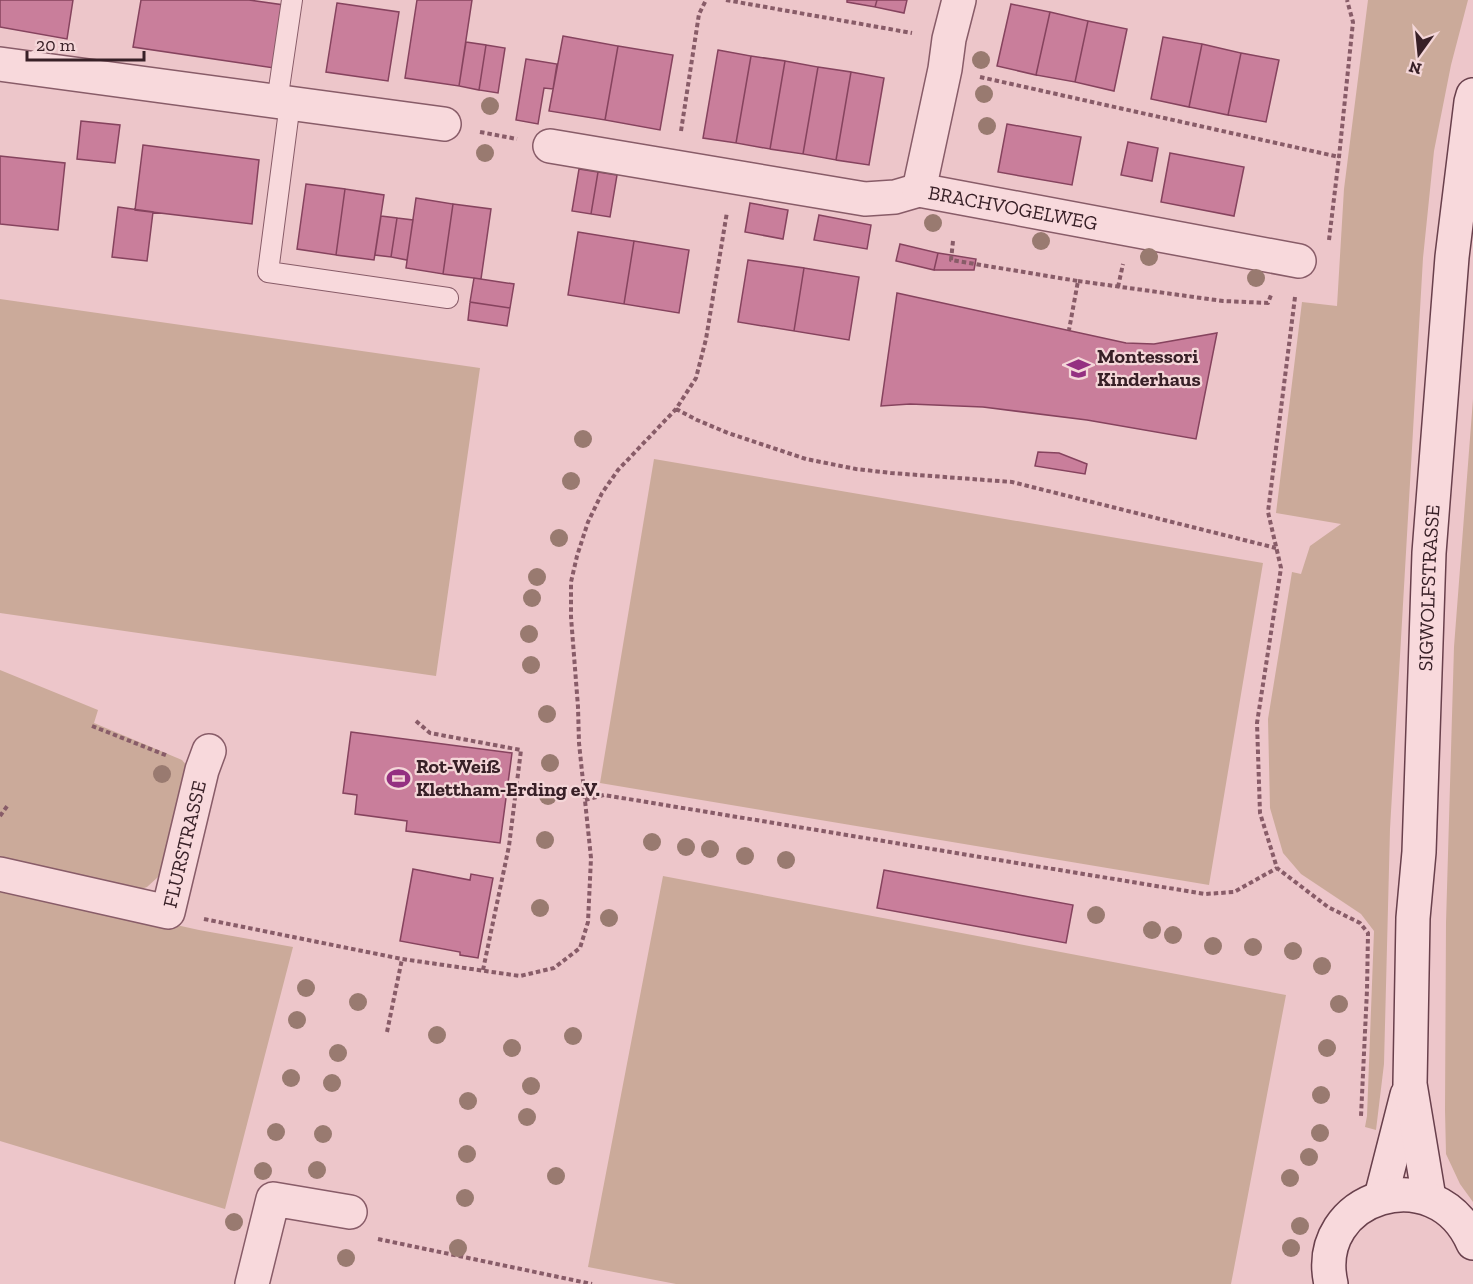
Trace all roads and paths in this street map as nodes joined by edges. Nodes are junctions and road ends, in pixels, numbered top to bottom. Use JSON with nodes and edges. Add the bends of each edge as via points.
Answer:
{"nodes":[{"id":1,"x":292,"y":0,"type":"edge"},
{"id":2,"x":706,"y":0,"type":"edge"},
{"id":3,"x":726,"y":0,"type":"edge"},
{"id":4,"x":959,"y":0,"type":"edge"},
{"id":5,"x":1347,"y":0,"type":"edge"},
{"id":6,"x":947,"y":54,"type":"junction"},
{"id":7,"x":0,"y":64,"type":"edge"},
{"id":8,"x":1473,"y":94,"type":"edge"},
{"id":9,"x":284,"y":102,"type":"junction"},
{"id":10,"x":444,"y":124,"type":"joint"},
{"id":11,"x":550,"y":146,"type":"joint"},
{"id":12,"x":1339,"y":157,"type":"junction"},
{"id":13,"x":675,"y":167,"type":"junction"},
{"id":14,"x":732,"y":177,"type":"junction"},
{"id":15,"x":920,"y":190,"type":"junction"},
{"id":16,"x":953,"y":241,"type":"dead end"},
{"id":17,"x":1328,"y":244,"type":"dead end"},
{"id":18,"x":1299,"y":261,"type":"dead end"},
{"id":19,"x":1078,"y":281,"type":"junction"},
{"id":20,"x":1271,"y":295,"type":"dead end"},
{"id":21,"x":448,"y":298,"type":"dead end"},
{"id":22,"x":1294,"y":301,"type":"dead end"},
{"id":23,"x":1069,"y":330,"type":"dead end"},
{"id":24,"x":676,"y":409,"type":"junction"},
{"id":25,"x":1276,"y":548,"type":"junction"},
{"id":26,"x":416,"y":721,"type":"dead end"},
{"id":27,"x":92,"y":726,"type":"dead end"},
{"id":28,"x":205,"y":760,"type":"joint"},
{"id":29,"x":585,"y":800,"type":"junction"},
{"id":30,"x":8,"y":805,"type":"dead end"},
{"id":31,"x":0,"y":816,"type":"edge"},
{"id":32,"x":1277,"y":868,"type":"junction"},
{"id":33,"x":0,"y":874,"type":"edge"},
{"id":34,"x":168,"y":912,"type":"junction"},
{"id":35,"x":402,"y":959,"type":"junction"},
{"id":36,"x":483,"y":970,"type":"junction"},
{"id":37,"x":387,"y":1032,"type":"dead end"},
{"id":38,"x":1410,"y":1084,"type":"junction"},
{"id":39,"x":1361,"y":1118,"type":"dead end"},
{"id":40,"x":1381,"y":1197,"type":"junction"},
{"id":41,"x":1429,"y":1198,"type":"junction"},
{"id":42,"x":350,"y":1212,"type":"dead end"},
{"id":43,"x":378,"y":1239,"type":"dead end"},
{"id":44,"x":1473,"y":1243,"type":"edge"},
{"id":45,"x":252,"y":1284,"type":"edge"},
{"id":46,"x":592,"y":1284,"type":"edge"},
{"id":47,"x":1331,"y":1284,"type":"edge"}],
"edges":[{"from":1,"to":9,"type":"lane"},
{"from":2,"to":13,"type":"path","via":[[699,14]]},
{"from":3,"to":6,"type":"path"},
{"from":4,"to":6,"type":"street"},
{"from":5,"to":12,"type":"path","via":[[1353,22]]},
{"from":6,"to":12,"type":"path"},
{"from":6,"to":15,"type":"street"},
{"from":7,"to":9,"type":"street"},
{"from":8,"to":38,"type":"street","name":"SIGWOLFSTRASSE","via":[[1452,258],[1430,553],[1413,918]]},
{"from":9,"to":10,"type":"street"},
{"from":9,"to":21,"type":"lane","via":[[267,272]]},
{"from":10,"to":11,"type":"path"},
{"from":11,"to":13,"type":"street","name":"BRACHVOGELWEG"},
{"from":12,"to":17,"type":"path"},
{"from":13,"to":14,"type":"street","name":"BRACHVOGELWEG"},
{"from":14,"to":15,"type":"street","name":"BRACHVOGELWEG","via":[[865,199]]},
{"from":14,"to":24,"type":"path","via":[[706,339],[696,378]]},
{"from":15,"to":18,"type":"street","name":"BRACHVOGELWEG"},
{"from":16,"to":19,"type":"path","via":[[951,260]]},
{"from":19,"to":20,"type":"path","via":[[1223,301],[1268,303]]},
{"from":19,"to":23,"type":"path"},
{"from":22,"to":25,"type":"path","via":[[1268,512]]},
{"from":24,"to":25,"type":"path","via":[[728,433],[806,459],[891,473],[1012,482]]},
{"from":24,"to":29,"type":"path","via":[[618,470],[602,493],[577,556],[571,582],[571,617]]},
{"from":25,"to":32,"type":"path","via":[[1281,568],[1257,723],[1260,813]]},
{"from":26,"to":36,"type":"path","via":[[430,733],[521,750],[509,846]]},
{"from":27,"to":28,"type":"path"},
{"from":28,"to":34,"type":"street","name":"FLURSTRASSE"},
{"from":29,"to":32,"type":"path","via":[[604,795],[1205,894],[1234,891]]},
{"from":29,"to":36,"type":"path","via":[[591,858],[588,922],[580,948],[554,968],[520,976]]},
{"from":30,"to":31,"type":"path"},
{"from":32,"to":39,"type":"path","via":[[1328,907],[1360,923],[1368,933]]},
{"from":33,"to":34,"type":"street","name":"FLURSTRASSE"},
{"from":34,"to":35,"type":"path"},
{"from":35,"to":36,"type":"path"},
{"from":35,"to":37,"type":"path"},
{"from":38,"to":40,"type":"street","name":"SIGWOLFSTRASSE"},
{"from":38,"to":41,"type":"street","name":"SIGWOLFSTRASSE"},
{"from":40,"to":41,"type":"street","via":[[1405,1194]]},
{"from":40,"to":47,"type":"street","via":[[1357,1209],[1340,1229],[1330,1254]]},
{"from":41,"to":44,"type":"street","via":[[1452,1212]]},
{"from":42,"to":45,"type":"street","via":[[273,1199]]},
{"from":43,"to":46,"type":"path"}]}
